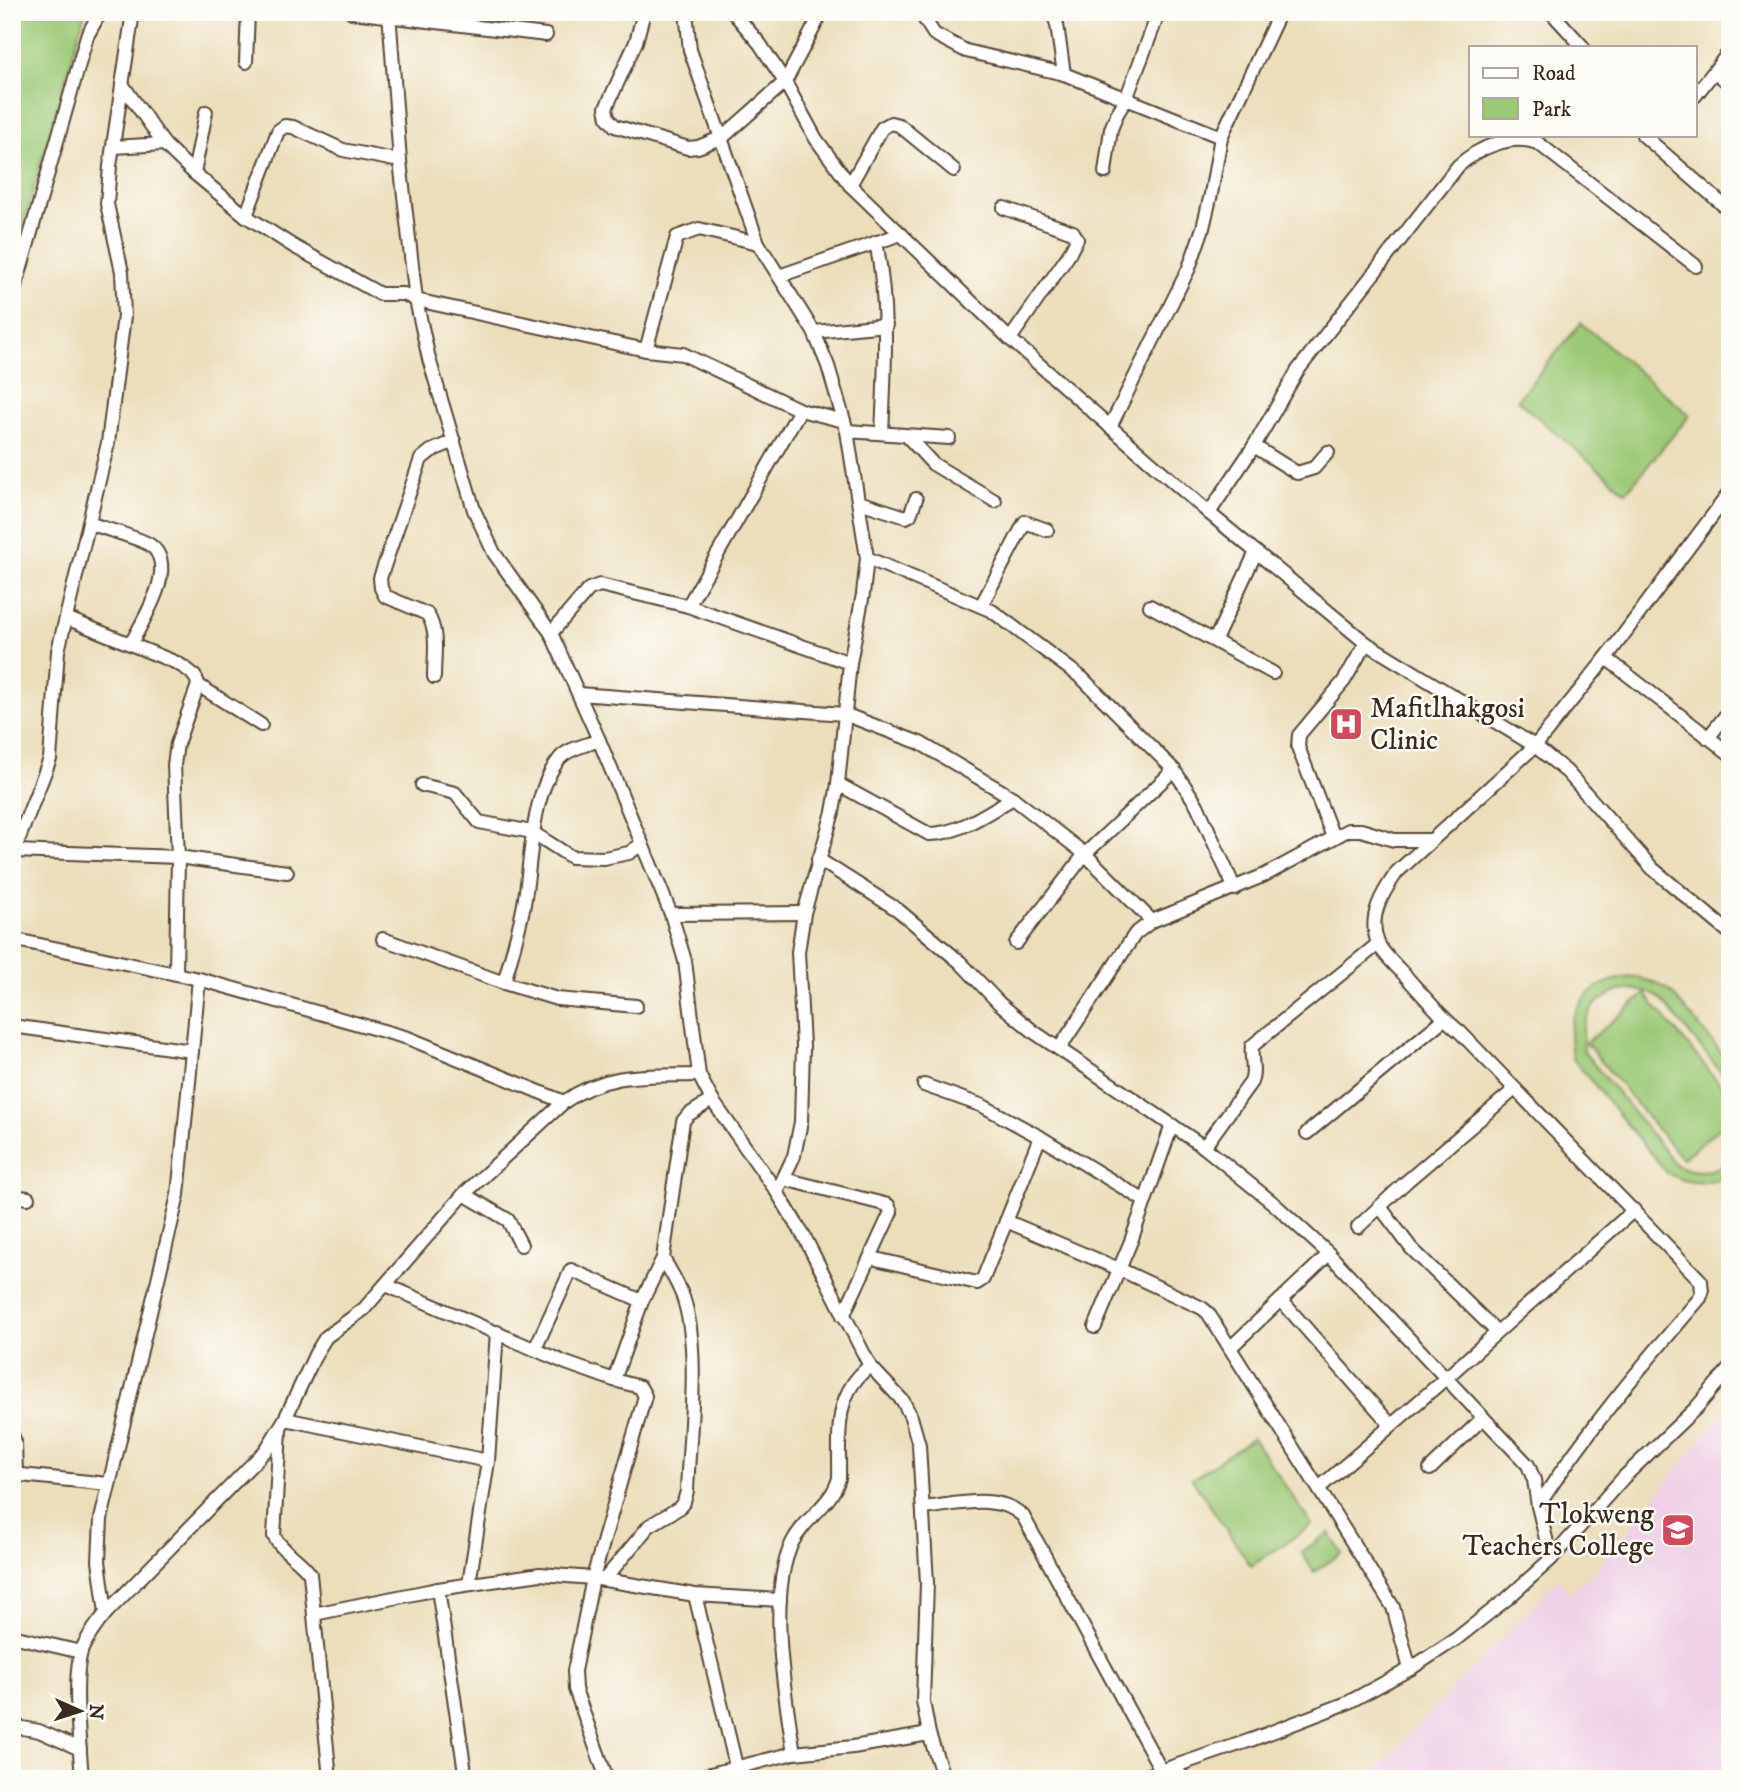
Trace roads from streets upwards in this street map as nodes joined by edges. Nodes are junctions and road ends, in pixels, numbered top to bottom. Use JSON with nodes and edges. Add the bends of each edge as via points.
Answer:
{"nodes":[{"id":1,"x":104,"y":12,"type":"edge"},
{"id":2,"x":132,"y":12,"type":"edge"},
{"id":3,"x":248,"y":12,"type":"edge"},
{"id":4,"x":352,"y":12,"type":"edge"},
{"id":5,"x":480,"y":12,"type":"edge"},
{"id":6,"x":644,"y":12,"type":"edge"},
{"id":7,"x":687,"y":12,"type":"edge"},
{"id":8,"x":733,"y":12,"type":"edge"},
{"id":9,"x":822,"y":12,"type":"edge"},
{"id":10,"x":920,"y":12,"type":"edge"},
{"id":11,"x":1053,"y":12,"type":"edge"},
{"id":12,"x":1159,"y":12,"type":"edge"},
{"id":13,"x":1280,"y":12,"type":"edge"},
{"id":14,"x":1551,"y":12,"type":"edge"},
{"id":15,"x":389,"y":15,"type":"edge"},
{"id":16,"x":478,"y":28,"type":"junction"},
{"id":17,"x":546,"y":35,"type":"dead end"},
{"id":18,"x":1582,"y":46,"type":"edge"},
{"id":19,"x":1730,"y":51,"type":"edge"},
{"id":20,"x":246,"y":62,"type":"dead end"},
{"id":21,"x":1715,"y":72,"type":"junction"},
{"id":22,"x":1063,"y":75,"type":"junction"},
{"id":23,"x":785,"y":82,"type":"junction"},
{"id":24,"x":122,"y":84,"type":"junction"},
{"id":25,"x":1730,"y":84,"type":"edge"},
{"id":26,"x":1696,"y":95,"type":"edge"},
{"id":27,"x":1126,"y":99,"type":"junction"},
{"id":28,"x":206,"y":112,"type":"dead end"},
{"id":29,"x":723,"y":137,"type":"junction"},
{"id":30,"x":1221,"y":137,"type":"junction"},
{"id":31,"x":1658,"y":140,"type":"edge"},
{"id":32,"x":164,"y":144,"type":"junction"},
{"id":33,"x":113,"y":146,"type":"junction"},
{"id":34,"x":400,"y":161,"type":"junction"},
{"id":35,"x":954,"y":170,"type":"dead end"},
{"id":36,"x":1105,"y":172,"type":"dead end"},
{"id":37,"x":194,"y":173,"type":"junction"},
{"id":38,"x":850,"y":185,"type":"junction"},
{"id":39,"x":1004,"y":208,"type":"dead end"},
{"id":40,"x":1730,"y":211,"type":"edge"},
{"id":41,"x":246,"y":216,"type":"junction"},
{"id":42,"x":901,"y":234,"type":"junction"},
{"id":43,"x":758,"y":243,"type":"junction"},
{"id":44,"x":876,"y":243,"type":"junction"},
{"id":45,"x":1696,"y":266,"type":"dead end"},
{"id":46,"x":779,"y":276,"type":"junction"},
{"id":47,"x":12,"y":299,"type":"edge"},
{"id":48,"x":416,"y":300,"type":"junction"},
{"id":49,"x":886,"y":325,"type":"junction"},
{"id":50,"x":814,"y":332,"type":"junction"},
{"id":51,"x":1010,"y":339,"type":"junction"},
{"id":52,"x":646,"y":350,"type":"junction"},
{"id":53,"x":800,"y":410,"type":"junction"},
{"id":54,"x":845,"y":426,"type":"junction"},
{"id":55,"x":1110,"y":427,"type":"junction"},
{"id":56,"x":882,"y":433,"type":"junction"},
{"id":57,"x":907,"y":436,"type":"junction"},
{"id":58,"x":949,"y":438,"type":"dead end"},
{"id":59,"x":447,"y":445,"type":"junction"},
{"id":60,"x":1254,"y":446,"type":"junction"},
{"id":61,"x":1328,"y":452,"type":"dead end"},
{"id":62,"x":1730,"y":492,"type":"edge"},
{"id":63,"x":916,"y":499,"type":"dead end"},
{"id":64,"x":995,"y":501,"type":"dead end"},
{"id":65,"x":859,"y":502,"type":"junction"},
{"id":66,"x":1209,"y":513,"type":"junction"},
{"id":67,"x":89,"y":523,"type":"junction"},
{"id":68,"x":1047,"y":530,"type":"dead end"},
{"id":69,"x":1256,"y":552,"type":"junction"},
{"id":70,"x":867,"y":558,"type":"junction"},
{"id":71,"x":688,"y":606,"type":"junction"},
{"id":72,"x":981,"y":606,"type":"junction"},
{"id":73,"x":1150,"y":606,"type":"dead end"},
{"id":74,"x":66,"y":618,"type":"junction"},
{"id":75,"x":551,"y":633,"type":"junction"},
{"id":76,"x":1215,"y":640,"type":"junction"},
{"id":77,"x":1366,"y":643,"type":"junction"},
{"id":78,"x":131,"y":644,"type":"junction"},
{"id":79,"x":1606,"y":658,"type":"junction"},
{"id":80,"x":850,"y":663,"type":"junction"},
{"id":81,"x":1273,"y":673,"type":"dead end"},
{"id":82,"x":434,"y":677,"type":"dead end"},
{"id":83,"x":198,"y":685,"type":"junction"},
{"id":84,"x":579,"y":694,"type":"junction"},
{"id":85,"x":1730,"y":710,"type":"edge"},
{"id":86,"x":844,"y":714,"type":"junction"},
{"id":87,"x":261,"y":725,"type":"dead end"},
{"id":88,"x":1708,"y":738,"type":"junction"},
{"id":89,"x":599,"y":740,"type":"junction"},
{"id":90,"x":1535,"y":746,"type":"junction"},
{"id":91,"x":1730,"y":754,"type":"edge"},
{"id":92,"x":1174,"y":770,"type":"junction"},
{"id":93,"x":838,"y":784,"type":"junction"},
{"id":94,"x":422,"y":785,"type":"dead end"},
{"id":95,"x":1013,"y":798,"type":"junction"},
{"id":96,"x":532,"y":832,"type":"junction"},
{"id":97,"x":1333,"y":837,"type":"junction"},
{"id":98,"x":1431,"y":840,"type":"junction"},
{"id":99,"x":642,"y":844,"type":"junction"},
{"id":100,"x":13,"y":853,"type":"edge"},
{"id":101,"x":1085,"y":854,"type":"junction"},
{"id":102,"x":178,"y":857,"type":"junction"},
{"id":103,"x":818,"y":859,"type":"junction"},
{"id":104,"x":287,"y":872,"type":"dead end"},
{"id":105,"x":1235,"y":889,"type":"junction"},
{"id":106,"x":671,"y":914,"type":"junction"},
{"id":107,"x":804,"y":914,"type":"junction"},
{"id":108,"x":1152,"y":921,"type":"junction"},
{"id":109,"x":1730,"y":933,"type":"edge"},
{"id":110,"x":12,"y":939,"type":"edge"},
{"id":111,"x":383,"y":939,"type":"dead end"},
{"id":112,"x":1016,"y":943,"type":"dead end"},
{"id":113,"x":1378,"y":944,"type":"junction"},
{"id":114,"x":176,"y":973,"type":"junction"},
{"id":115,"x":199,"y":979,"type":"junction"},
{"id":116,"x":504,"y":983,"type":"junction"},
{"id":117,"x":636,"y":1006,"type":"dead end"},
{"id":118,"x":1444,"y":1019,"type":"junction"},
{"id":119,"x":12,"y":1027,"type":"edge"},
{"id":120,"x":1059,"y":1049,"type":"junction"},
{"id":121,"x":192,"y":1051,"type":"junction"},
{"id":122,"x":699,"y":1074,"type":"junction"},
{"id":123,"x":924,"y":1085,"type":"dead end"},
{"id":124,"x":1515,"y":1089,"type":"junction"},
{"id":125,"x":712,"y":1100,"type":"junction"},
{"id":126,"x":564,"y":1102,"type":"junction"},
{"id":127,"x":1172,"y":1125,"type":"junction"},
{"id":128,"x":1307,"y":1133,"type":"dead end"},
{"id":129,"x":1040,"y":1137,"type":"junction"},
{"id":130,"x":1204,"y":1147,"type":"junction"},
{"id":131,"x":784,"y":1179,"type":"junction"},
{"id":132,"x":777,"y":1192,"type":"junction"},
{"id":133,"x":464,"y":1194,"type":"junction"},
{"id":134,"x":12,"y":1196,"type":"edge"},
{"id":135,"x":28,"y":1198,"type":"dead end"},
{"id":136,"x":1145,"y":1201,"type":"junction"},
{"id":137,"x":1381,"y":1208,"type":"junction"},
{"id":138,"x":1634,"y":1210,"type":"junction"},
{"id":139,"x":1006,"y":1221,"type":"junction"},
{"id":140,"x":1358,"y":1227,"type":"dead end"},
{"id":141,"x":521,"y":1245,"type":"dead end"},
{"id":142,"x":1329,"y":1254,"type":"junction"},
{"id":143,"x":663,"y":1258,"type":"junction"},
{"id":144,"x":872,"y":1258,"type":"junction"},
{"id":145,"x":1119,"y":1269,"type":"junction"},
{"id":146,"x":386,"y":1285,"type":"junction"},
{"id":147,"x":1281,"y":1300,"type":"junction"},
{"id":148,"x":642,"y":1301,"type":"junction"},
{"id":149,"x":844,"y":1316,"type":"junction"},
{"id":150,"x":1095,"y":1327,"type":"dead end"},
{"id":151,"x":497,"y":1332,"type":"junction"},
{"id":152,"x":1497,"y":1332,"type":"junction"},
{"id":153,"x":1230,"y":1348,"type":"junction"},
{"id":154,"x":535,"y":1349,"type":"junction"},
{"id":155,"x":870,"y":1366,"type":"junction"},
{"id":156,"x":1730,"y":1368,"type":"edge"},
{"id":157,"x":1446,"y":1378,"type":"junction"},
{"id":158,"x":614,"y":1380,"type":"junction"},
{"id":159,"x":1483,"y":1418,"type":"junction"},
{"id":160,"x":282,"y":1422,"type":"junction"},
{"id":161,"x":1391,"y":1425,"type":"junction"},
{"id":162,"x":12,"y":1435,"type":"edge"},
{"id":163,"x":488,"y":1461,"type":"junction"},
{"id":164,"x":1430,"y":1469,"type":"dead end"},
{"id":165,"x":14,"y":1477,"type":"edge"},
{"id":166,"x":108,"y":1484,"type":"junction"},
{"id":167,"x":1319,"y":1488,"type":"junction"},
{"id":168,"x":1538,"y":1506,"type":"junction"},
{"id":169,"x":923,"y":1508,"type":"junction"},
{"id":170,"x":1551,"y":1559,"type":"junction"},
{"id":171,"x":598,"y":1579,"type":"junction"},
{"id":172,"x":469,"y":1584,"type":"junction"},
{"id":173,"x":438,"y":1589,"type":"junction"},
{"id":174,"x":695,"y":1595,"type":"junction"},
{"id":175,"x":780,"y":1600,"type":"junction"},
{"id":176,"x":106,"y":1613,"type":"junction"},
{"id":177,"x":314,"y":1614,"type":"junction"},
{"id":178,"x":12,"y":1636,"type":"edge"},
{"id":179,"x":81,"y":1652,"type":"junction"},
{"id":180,"x":1410,"y":1669,"type":"junction"},
{"id":181,"x":12,"y":1726,"type":"edge"},
{"id":182,"x":929,"y":1734,"type":"junction"},
{"id":183,"x":80,"y":1749,"type":"junction"},
{"id":184,"x":794,"y":1753,"type":"junction"},
{"id":185,"x":1167,"y":1768,"type":"junction"},
{"id":186,"x":734,"y":1773,"type":"edge"},
{"id":187,"x":82,"y":1779,"type":"edge"},
{"id":188,"x":330,"y":1779,"type":"edge"},
{"id":189,"x":466,"y":1779,"type":"edge"},
{"id":190,"x":607,"y":1779,"type":"edge"},
{"id":191,"x":691,"y":1779,"type":"edge"},
{"id":192,"x":944,"y":1779,"type":"edge"},
{"id":193,"x":1137,"y":1779,"type":"edge"},
{"id":194,"x":1185,"y":1779,"type":"edge"}],
"edges":[{"from":1,"to":47,"type":"street","via":[[87,36]]},
{"from":2,"to":24,"type":"street"},
{"from":3,"to":20,"type":"street"},
{"from":4,"to":15,"type":"street"},
{"from":5,"to":16,"type":"street"},
{"from":6,"to":29,"type":"street","via":[[606,108],[611,123],[688,148]]},
{"from":7,"to":29,"type":"street","via":[[690,51]]},
{"from":8,"to":23,"type":"street"},
{"from":9,"to":23,"type":"street"},
{"from":10,"to":22,"type":"street","via":[[934,34],[966,51]]},
{"from":11,"to":22,"type":"street"},
{"from":12,"to":27,"type":"street"},
{"from":13,"to":30,"type":"street"},
{"from":14,"to":18,"type":"street"},
{"from":15,"to":16,"type":"street"},
{"from":15,"to":34,"type":"street"},
{"from":16,"to":17,"type":"street"},
{"from":19,"to":21,"type":"street"},
{"from":21,"to":25,"type":"street"},
{"from":21,"to":26,"type":"street"},
{"from":22,"to":27,"type":"street"},
{"from":23,"to":29,"type":"street"},
{"from":23,"to":38,"type":"street","via":[[816,139]]},
{"from":24,"to":32,"type":"street"},
{"from":24,"to":33,"type":"street"},
{"from":27,"to":30,"type":"street"},
{"from":27,"to":36,"type":"street","via":[[1111,130]]},
{"from":28,"to":37,"type":"street"},
{"from":29,"to":43,"type":"street"},
{"from":30,"to":55,"type":"street","via":[[1203,228],[1189,268]]},
{"from":31,"to":40,"type":"street"},
{"from":32,"to":33,"type":"street"},
{"from":32,"to":37,"type":"street"},
{"from":33,"to":67,"type":"street","via":[[107,204],[122,272],[124,316],[108,443]]},
{"from":34,"to":41,"type":"street","via":[[343,150],[285,126],[278,131]]},
{"from":34,"to":48,"type":"street"},
{"from":35,"to":38,"type":"street","via":[[891,123],[882,128]]},
{"from":37,"to":41,"type":"street"},
{"from":38,"to":42,"type":"street"},
{"from":39,"to":51,"type":"street","via":[[1073,232],[1077,239]]},
{"from":41,"to":48,"type":"street","via":[[380,294],[404,294]]},
{"from":42,"to":44,"type":"street"},
{"from":42,"to":51,"type":"street"},
{"from":43,"to":46,"type":"street"},
{"from":43,"to":52,"type":"street","via":[[699,229],[677,237]]},
{"from":44,"to":46,"type":"street"},
{"from":44,"to":49,"type":"street"},
{"from":45,"to":60,"type":"street","via":[[1538,143],[1516,140],[1490,146],[1458,166],[1380,264],[1298,370]]},
{"from":46,"to":50,"type":"street"},
{"from":48,"to":52,"type":"street"},
{"from":48,"to":59,"type":"street"},
{"from":49,"to":50,"type":"street"},
{"from":49,"to":56,"type":"street"},
{"from":50,"to":54,"type":"street"},
{"from":51,"to":55,"type":"street"},
{"from":52,"to":53,"type":"street","via":[[683,354]]},
{"from":53,"to":54,"type":"street"},
{"from":53,"to":71,"type":"street"},
{"from":54,"to":56,"type":"street"},
{"from":54,"to":65,"type":"street"},
{"from":55,"to":66,"type":"street"},
{"from":56,"to":57,"type":"street"},
{"from":57,"to":58,"type":"street"},
{"from":57,"to":64,"type":"street","via":[[933,464]]},
{"from":59,"to":75,"type":"street","via":[[494,553]]},
{"from":59,"to":82,"type":"street","via":[[421,459],[380,583],[385,596],[430,619]]},
{"from":60,"to":61,"type":"street","via":[[1297,473],[1314,468]]},
{"from":60,"to":66,"type":"street"},
{"from":62,"to":79,"type":"street"},
{"from":63,"to":65,"type":"street","via":[[906,517]]},
{"from":65,"to":70,"type":"street"},
{"from":66,"to":69,"type":"street"},
{"from":67,"to":74,"type":"street"},
{"from":67,"to":78,"type":"street","via":[[150,545],[161,562],[160,583]]},
{"from":68,"to":72,"type":"street","via":[[1025,522]]},
{"from":69,"to":76,"type":"street"},
{"from":69,"to":77,"type":"street"},
{"from":70,"to":72,"type":"street"},
{"from":70,"to":80,"type":"street"},
{"from":71,"to":75,"type":"street","via":[[595,586]]},
{"from":71,"to":80,"type":"street"},
{"from":72,"to":92,"type":"street","via":[[1082,678]]},
{"from":73,"to":76,"type":"street"},
{"from":74,"to":78,"type":"street"},
{"from":74,"to":100,"type":"street","via":[[57,659],[50,759]]},
{"from":75,"to":84,"type":"street"},
{"from":76,"to":81,"type":"street"},
{"from":77,"to":90,"type":"street"},
{"from":77,"to":97,"type":"street","via":[[1344,681],[1299,735],[1298,747]]},
{"from":78,"to":83,"type":"street","via":[[177,663],[193,674]]},
{"from":79,"to":88,"type":"street"},
{"from":79,"to":90,"type":"street"},
{"from":80,"to":86,"type":"street"},
{"from":83,"to":87,"type":"street"},
{"from":83,"to":102,"type":"street","via":[[174,765]]},
{"from":84,"to":86,"type":"street"},
{"from":84,"to":89,"type":"street"},
{"from":85,"to":88,"type":"street"},
{"from":86,"to":93,"type":"street"},
{"from":86,"to":95,"type":"street","via":[[920,743]]},
{"from":88,"to":91,"type":"street"},
{"from":89,"to":96,"type":"street","via":[[561,757],[547,783]]},
{"from":89,"to":99,"type":"street"},
{"from":90,"to":98,"type":"street"},
{"from":90,"to":109,"type":"street","via":[[1567,772],[1653,869]]},
{"from":92,"to":101,"type":"street"},
{"from":92,"to":105,"type":"street","via":[[1197,805]]},
{"from":93,"to":95,"type":"street","via":[[929,834],[962,827]]},
{"from":93,"to":103,"type":"street"},
{"from":94,"to":96,"type":"street","via":[[454,793],[479,822]]},
{"from":95,"to":101,"type":"street"},
{"from":96,"to":99,"type":"street","via":[[571,857],[588,859],[629,853]]},
{"from":96,"to":116,"type":"street","via":[[524,903]]},
{"from":97,"to":98,"type":"street","via":[[1361,830],[1394,840]]},
{"from":97,"to":105,"type":"street"},
{"from":98,"to":113,"type":"street","via":[[1382,893],[1375,923]]},
{"from":99,"to":106,"type":"street"},
{"from":100,"to":102,"type":"street"},
{"from":101,"to":108,"type":"street"},
{"from":101,"to":112,"type":"street"},
{"from":102,"to":104,"type":"street"},
{"from":102,"to":114,"type":"street"},
{"from":103,"to":107,"type":"street"},
{"from":103,"to":120,"type":"street","via":[[898,910],[960,962],[999,1003]]},
{"from":105,"to":108,"type":"street"},
{"from":106,"to":107,"type":"street"},
{"from":106,"to":122,"type":"street","via":[[685,961]]},
{"from":107,"to":131,"type":"street","via":[[798,952],[801,1122]]},
{"from":108,"to":120,"type":"street","via":[[1135,934]]},
{"from":110,"to":114,"type":"street"},
{"from":111,"to":116,"type":"street"},
{"from":113,"to":118,"type":"street"},
{"from":113,"to":130,"type":"street","via":[[1252,1046],[1251,1082]]},
{"from":114,"to":115,"type":"street"},
{"from":115,"to":121,"type":"street"},
{"from":115,"to":126,"type":"street","via":[[408,1038]]},
{"from":116,"to":117,"type":"street","via":[[557,999]]},
{"from":118,"to":124,"type":"street"},
{"from":118,"to":128,"type":"street"},
{"from":119,"to":121,"type":"street"},
{"from":120,"to":127,"type":"street"},
{"from":121,"to":166,"type":"street","via":[[178,1195]]},
{"from":122,"to":125,"type":"street"},
{"from":122,"to":126,"type":"street","via":[[614,1078]]},
{"from":123,"to":129,"type":"street","via":[[984,1106]]},
{"from":124,"to":137,"type":"street"},
{"from":124,"to":138,"type":"street"},
{"from":125,"to":132,"type":"street"},
{"from":125,"to":143,"type":"street","via":[[683,1121]]},
{"from":126,"to":133,"type":"street"},
{"from":127,"to":130,"type":"street"},
{"from":127,"to":136,"type":"street"},
{"from":129,"to":136,"type":"street"},
{"from":129,"to":139,"type":"street"},
{"from":130,"to":142,"type":"street"},
{"from":131,"to":132,"type":"street"},
{"from":131,"to":144,"type":"street","via":[[889,1206],[891,1212]]},
{"from":132,"to":149,"type":"street","via":[[806,1238]]},
{"from":133,"to":141,"type":"street","via":[[508,1220]]},
{"from":133,"to":146,"type":"street"},
{"from":134,"to":135,"type":"street"},
{"from":136,"to":145,"type":"street"},
{"from":137,"to":140,"type":"street"},
{"from":137,"to":152,"type":"street","via":[[1411,1248]]},
{"from":138,"to":152,"type":"street"},
{"from":138,"to":168,"type":"street","via":[[1698,1277],[1702,1293],[1608,1406]]},
{"from":139,"to":144,"type":"street","via":[[983,1279],[977,1283]]},
{"from":139,"to":145,"type":"street"},
{"from":142,"to":147,"type":"street"},
{"from":142,"to":157,"type":"street"},
{"from":143,"to":148,"type":"street"},
{"from":143,"to":171,"type":"street","via":[[684,1298],[689,1328],[693,1374],[687,1491],[679,1508],[649,1526]]},
{"from":144,"to":149,"type":"street"},
{"from":145,"to":150,"type":"street"},
{"from":145,"to":153,"type":"street","via":[[1202,1308]]},
{"from":146,"to":151,"type":"street"},
{"from":146,"to":160,"type":"street","via":[[326,1337]]},
{"from":147,"to":153,"type":"street"},
{"from":147,"to":161,"type":"street"},
{"from":148,"to":154,"type":"street","via":[[571,1270]]},
{"from":148,"to":158,"type":"street"},
{"from":149,"to":155,"type":"street"},
{"from":151,"to":154,"type":"street"},
{"from":151,"to":163,"type":"street"},
{"from":152,"to":157,"type":"street"},
{"from":153,"to":167,"type":"street"},
{"from":154,"to":158,"type":"street"},
{"from":155,"to":169,"type":"street","via":[[904,1401],[911,1417],[919,1445]]},
{"from":155,"to":175,"type":"street","via":[[844,1397],[836,1489],[794,1540]]},
{"from":156,"to":170,"type":"street"},
{"from":157,"to":159,"type":"street"},
{"from":157,"to":161,"type":"street"},
{"from":158,"to":171,"type":"street","via":[[640,1387],[645,1396]]},
{"from":159,"to":164,"type":"street"},
{"from":159,"to":168,"type":"street","via":[[1528,1465]]},
{"from":160,"to":163,"type":"street"},
{"from":160,"to":176,"type":"street","via":[[265,1450]]},
{"from":160,"to":177,"type":"street","via":[[274,1536],[310,1574]]},
{"from":161,"to":167,"type":"street"},
{"from":162,"to":165,"type":"street"},
{"from":163,"to":172,"type":"street"},
{"from":165,"to":166,"type":"street"},
{"from":166,"to":176,"type":"street","via":[[99,1541]]},
{"from":167,"to":180,"type":"street","via":[[1394,1607]]},
{"from":168,"to":170,"type":"street"},
{"from":169,"to":182,"type":"street","via":[[927,1583],[923,1701]]},
{"from":169,"to":185,"type":"street","via":[[990,1502],[1015,1508],[1023,1516]]},
{"from":170,"to":180,"type":"street","via":[[1456,1639]]},
{"from":171,"to":172,"type":"street","via":[[540,1574]]},
{"from":171,"to":174,"type":"street"},
{"from":171,"to":190,"type":"street","via":[[574,1680]]},
{"from":172,"to":173,"type":"street"},
{"from":173,"to":177,"type":"street"},
{"from":173,"to":189,"type":"street"},
{"from":174,"to":175,"type":"street"},
{"from":174,"to":186,"type":"street"},
{"from":175,"to":184,"type":"street","via":[[785,1694]]},
{"from":176,"to":179,"type":"street"},
{"from":177,"to":188,"type":"street"},
{"from":178,"to":179,"type":"street"},
{"from":179,"to":183,"type":"street"},
{"from":180,"to":185,"type":"street","via":[[1347,1703]]},
{"from":181,"to":183,"type":"street","via":[[39,1731]]},
{"from":182,"to":184,"type":"street"},
{"from":182,"to":192,"type":"street"},
{"from":183,"to":187,"type":"street"},
{"from":184,"to":186,"type":"street"},
{"from":185,"to":193,"type":"street"},
{"from":185,"to":194,"type":"street"},
{"from":186,"to":191,"type":"street"}]}
